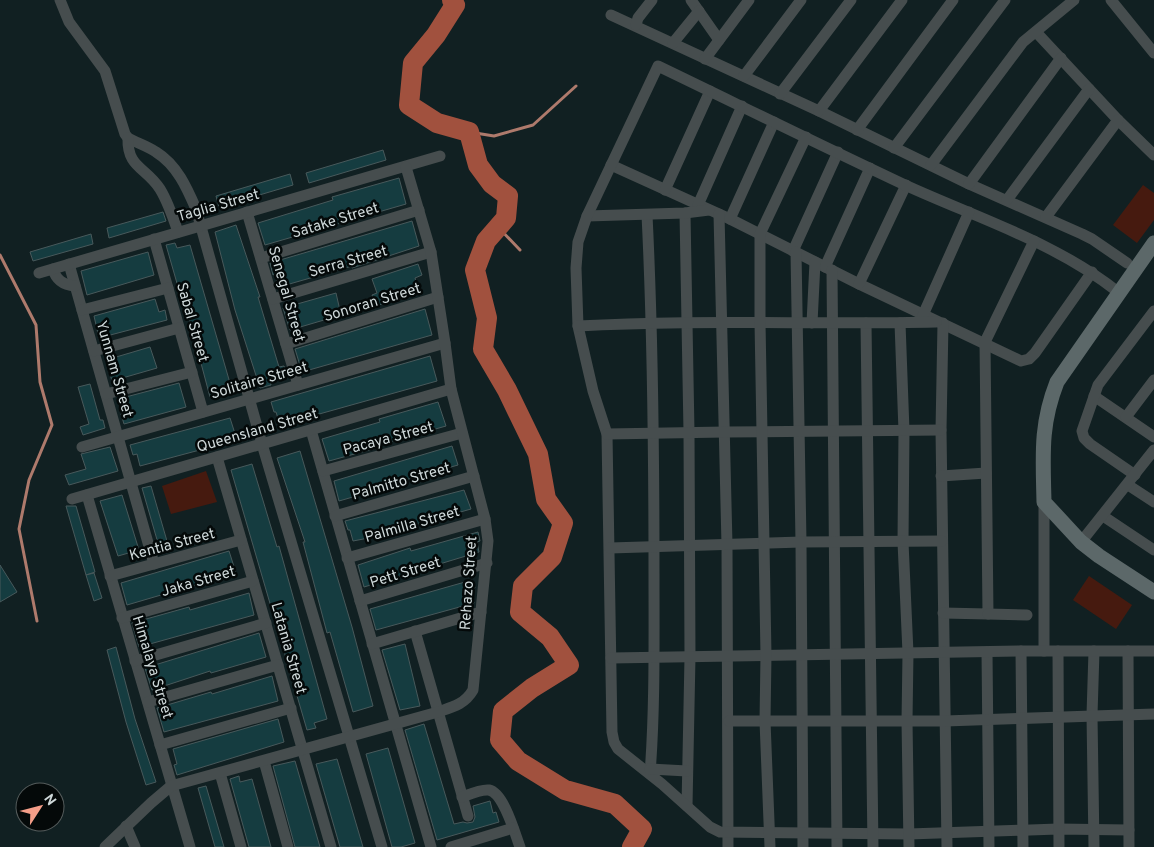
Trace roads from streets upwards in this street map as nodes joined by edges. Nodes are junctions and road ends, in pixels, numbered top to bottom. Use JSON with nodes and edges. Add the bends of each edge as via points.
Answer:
{"nodes":[{"id":1,"x":60,"y":0,"type":"edge"},
{"id":2,"x":652,"y":0,"type":"edge"},
{"id":3,"x":691,"y":0,"type":"edge"},
{"id":4,"x":801,"y":0,"type":"edge"},
{"id":5,"x":851,"y":0,"type":"edge"},
{"id":6,"x":902,"y":0,"type":"edge"},
{"id":7,"x":953,"y":0,"type":"edge"},
{"id":8,"x":1005,"y":0,"type":"edge"},
{"id":9,"x":1111,"y":0,"type":"edge"},
{"id":10,"x":747,"y":1,"type":"edge"},
{"id":11,"x":1068,"y":2,"type":"edge"},
{"id":12,"x":699,"y":11,"type":"junction"},
{"id":13,"x":611,"y":15,"type":"dead end"},
{"id":14,"x":636,"y":25,"type":"junction"},
{"id":15,"x":1036,"y":32,"type":"junction"},
{"id":16,"x":719,"y":40,"type":"junction"},
{"id":17,"x":673,"y":43,"type":"junction"},
{"id":18,"x":1154,"y":53,"type":"edge"},
{"id":19,"x":1061,"y":58,"type":"junction"},
{"id":20,"x":705,"y":59,"type":"junction"},
{"id":21,"x":744,"y":76,"type":"junction"},
{"id":22,"x":1089,"y":89,"type":"junction"},
{"id":23,"x":710,"y":91,"type":"junction"},
{"id":24,"x":780,"y":94,"type":"junction"},
{"id":25,"x":742,"y":106,"type":"junction"},
{"id":26,"x":819,"y":111,"type":"junction"},
{"id":27,"x":1118,"y":120,"type":"junction"},
{"id":28,"x":774,"y":122,"type":"junction"},
{"id":29,"x":856,"y":130,"type":"junction"},
{"id":30,"x":806,"y":137,"type":"junction"},
{"id":31,"x":128,"y":138,"type":"junction"},
{"id":32,"x":894,"y":148,"type":"junction"},
{"id":33,"x":838,"y":152,"type":"junction"},
{"id":34,"x":1154,"y":155,"type":"edge"},
{"id":35,"x":440,"y":156,"type":"dead end"},
{"id":36,"x":611,"y":165,"type":"junction"},
{"id":37,"x":930,"y":165,"type":"junction"},
{"id":38,"x":406,"y":167,"type":"junction"},
{"id":39,"x":870,"y":168,"type":"junction"},
{"id":40,"x":969,"y":184,"type":"junction"},
{"id":41,"x":906,"y":185,"type":"junction"},
{"id":42,"x":665,"y":190,"type":"junction"},
{"id":43,"x":1007,"y":200,"type":"junction"},
{"id":44,"x":698,"y":205,"type":"junction"},
{"id":45,"x":419,"y":210,"type":"junction"},
{"id":46,"x":247,"y":212,"type":"junction"},
{"id":47,"x":969,"y":212,"type":"junction"},
{"id":48,"x":685,"y":213,"type":"junction"},
{"id":49,"x":720,"y":214,"type":"junction"},
{"id":50,"x":647,"y":215,"type":"junction"},
{"id":51,"x":587,"y":216,"type":"junction"},
{"id":52,"x":1046,"y":217,"type":"junction"},
{"id":53,"x":201,"y":226,"type":"junction"},
{"id":54,"x":178,"y":232,"type":"junction"},
{"id":55,"x":760,"y":234,"type":"junction"},
{"id":56,"x":154,"y":239,"type":"junction"},
{"id":57,"x":1034,"y":241,"type":"junction"},
{"id":58,"x":1154,"y":243,"type":"edge"},
{"id":59,"x":795,"y":251,"type":"junction"},
{"id":60,"x":431,"y":252,"type":"junction"},
{"id":61,"x":261,"y":258,"type":"junction"},
{"id":62,"x":1127,"y":263,"type":"dead end"},
{"id":63,"x":68,"y":264,"type":"junction"},
{"id":64,"x":824,"y":266,"type":"junction"},
{"id":65,"x":53,"y":269,"type":"junction"},
{"id":66,"x":1092,"y":272,"type":"junction"},
{"id":67,"x":39,"y":273,"type":"dead end"},
{"id":68,"x":859,"y":284,"type":"junction"},
{"id":69,"x":75,"y":286,"type":"junction"},
{"id":70,"x":168,"y":288,"type":"junction"},
{"id":71,"x":1118,"y":292,"type":"junction"},
{"id":72,"x":438,"y":297,"type":"junction"},
{"id":73,"x":273,"y":299,"type":"junction"},
{"id":74,"x":82,"y":310,"type":"junction"},
{"id":75,"x":1154,"y":311,"type":"edge"},
{"id":76,"x":923,"y":315,"type":"junction"},
{"id":77,"x":760,"y":322,"type":"junction"},
{"id":78,"x":941,"y":322,"type":"junction"},
{"id":79,"x":723,"y":323,"type":"junction"},
{"id":80,"x":797,"y":323,"type":"junction"},
{"id":81,"x":812,"y":323,"type":"junction"},
{"id":82,"x":831,"y":323,"type":"junction"},
{"id":83,"x":866,"y":323,"type":"junction"},
{"id":84,"x":900,"y":323,"type":"junction"},
{"id":85,"x":652,"y":324,"type":"junction"},
{"id":86,"x":687,"y":324,"type":"junction"},
{"id":87,"x":578,"y":326,"type":"junction"},
{"id":88,"x":179,"y":328,"type":"junction"},
{"id":89,"x":984,"y":342,"type":"junction"},
{"id":90,"x":445,"y":343,"type":"junction"},
{"id":91,"x":286,"y":344,"type":"junction"},
{"id":92,"x":94,"y":351,"type":"junction"},
{"id":93,"x":192,"y":372,"type":"junction"},
{"id":94,"x":1154,"y":380,"type":"edge"},
{"id":95,"x":298,"y":385,"type":"junction"},
{"id":96,"x":451,"y":389,"type":"junction"},
{"id":97,"x":106,"y":394,"type":"junction"},
{"id":98,"x":1094,"y":396,"type":"junction"},
{"id":99,"x":249,"y":399,"type":"junction"},
{"id":100,"x":203,"y":412,"type":"junction"},
{"id":101,"x":1126,"y":417,"type":"junction"},
{"id":102,"x":311,"y":430,"type":"junction"},
{"id":103,"x":940,"y":430,"type":"junction"},
{"id":104,"x":799,"y":431,"type":"junction"},
{"id":105,"x":832,"y":431,"type":"junction"},
{"id":106,"x":868,"y":431,"type":"junction"},
{"id":107,"x":904,"y":431,"type":"junction"},
{"id":108,"x":689,"y":432,"type":"junction"},
{"id":109,"x":725,"y":432,"type":"junction"},
{"id":110,"x":763,"y":432,"type":"junction"},
{"id":111,"x":462,"y":433,"type":"junction"},
{"id":112,"x":654,"y":433,"type":"junction"},
{"id":113,"x":607,"y":434,"type":"junction"},
{"id":114,"x":118,"y":436,"type":"junction"},
{"id":115,"x":1154,"y":437,"type":"edge"},
{"id":116,"x":262,"y":444,"type":"junction"},
{"id":117,"x":82,"y":446,"type":"dead end"},
{"id":118,"x":1154,"y":452,"type":"edge"},
{"id":119,"x":217,"y":457,"type":"junction"},
{"id":120,"x":322,"y":471,"type":"junction"},
{"id":121,"x":986,"y":473,"type":"junction"},
{"id":122,"x":1135,"y":475,"type":"junction"},
{"id":123,"x":474,"y":476,"type":"junction"},
{"id":124,"x":941,"y":476,"type":"junction"},
{"id":125,"x":132,"y":482,"type":"junction"},
{"id":126,"x":1128,"y":485,"type":"junction"},
{"id":127,"x":87,"y":495,"type":"junction"},
{"id":128,"x":72,"y":499,"type":"dead end"},
{"id":129,"x":1044,"y":502,"type":"junction"},
{"id":130,"x":1154,"y":502,"type":"edge"},
{"id":131,"x":336,"y":516,"type":"junction"},
{"id":132,"x":1103,"y":516,"type":"junction"},
{"id":133,"x":485,"y":519,"type":"junction"},
{"id":134,"x":241,"y":540,"type":"junction"},
{"id":135,"x":942,"y":541,"type":"junction"},
{"id":136,"x":801,"y":542,"type":"junction"},
{"id":137,"x":835,"y":542,"type":"junction"},
{"id":138,"x":870,"y":542,"type":"junction"},
{"id":139,"x":904,"y":542,"type":"junction"},
{"id":140,"x":1081,"y":542,"type":"junction"},
{"id":141,"x":764,"y":543,"type":"junction"},
{"id":142,"x":689,"y":545,"type":"junction"},
{"id":143,"x":727,"y":545,"type":"junction"},
{"id":144,"x":654,"y":546,"type":"junction"},
{"id":145,"x":610,"y":548,"type":"junction"},
{"id":146,"x":1154,"y":550,"type":"edge"},
{"id":147,"x":347,"y":558,"type":"junction"},
{"id":148,"x":487,"y":563,"type":"junction"},
{"id":149,"x":154,"y":564,"type":"junction"},
{"id":150,"x":110,"y":576,"type":"junction"},
{"id":151,"x":254,"y":581,"type":"junction"},
{"id":152,"x":1154,"y":592,"type":"edge"},
{"id":153,"x":360,"y":601,"type":"junction"},
{"id":154,"x":482,"y":612,"type":"junction"},
{"id":155,"x":943,"y":613,"type":"junction"},
{"id":156,"x":988,"y":614,"type":"junction"},
{"id":157,"x":1027,"y":615,"type":"dead end"},
{"id":158,"x":122,"y":618,"type":"junction"},
{"id":159,"x":266,"y":623,"type":"junction"},
{"id":160,"x":415,"y":631,"type":"junction"},
{"id":161,"x":372,"y":644,"type":"junction"},
{"id":162,"x":1021,"y":651,"type":"junction"},
{"id":163,"x":1044,"y":651,"type":"junction"},
{"id":164,"x":1058,"y":651,"type":"junction"},
{"id":165,"x":1094,"y":651,"type":"junction"},
{"id":166,"x":1128,"y":651,"type":"junction"},
{"id":167,"x":1154,"y":651,"type":"edge"},
{"id":168,"x":943,"y":652,"type":"junction"},
{"id":169,"x":987,"y":652,"type":"junction"},
{"id":170,"x":908,"y":653,"type":"junction"},
{"id":171,"x":801,"y":654,"type":"junction"},
{"id":172,"x":835,"y":654,"type":"junction"},
{"id":173,"x":871,"y":654,"type":"junction"},
{"id":174,"x":766,"y":655,"type":"junction"},
{"id":175,"x":727,"y":656,"type":"junction"},
{"id":176,"x":654,"y":657,"type":"junction"},
{"id":177,"x":690,"y":657,"type":"junction"},
{"id":178,"x":611,"y":658,"type":"junction"},
{"id":179,"x":135,"y":661,"type":"junction"},
{"id":180,"x":278,"y":665,"type":"junction"},
{"id":181,"x":148,"y":702,"type":"junction"},
{"id":182,"x":291,"y":708,"type":"junction"},
{"id":183,"x":438,"y":712,"type":"junction"},
{"id":184,"x":1128,"y":714,"type":"junction"},
{"id":185,"x":1154,"y":714,"type":"edge"},
{"id":186,"x":1092,"y":715,"type":"junction"},
{"id":187,"x":1058,"y":717,"type":"junction"},
{"id":188,"x":1023,"y":718,"type":"junction"},
{"id":189,"x":989,"y":720,"type":"junction"},
{"id":190,"x":729,"y":721,"type":"junction"},
{"id":191,"x":765,"y":721,"type":"junction"},
{"id":192,"x":802,"y":721,"type":"junction"},
{"id":193,"x":836,"y":721,"type":"junction"},
{"id":194,"x":871,"y":721,"type":"junction"},
{"id":195,"x":906,"y":721,"type":"junction"},
{"id":196,"x":944,"y":721,"type":"junction"},
{"id":197,"x":395,"y":725,"type":"junction"},
{"id":198,"x":350,"y":738,"type":"junction"},
{"id":199,"x":160,"y":745,"type":"junction"},
{"id":200,"x":303,"y":750,"type":"junction"},
{"id":201,"x":264,"y":761,"type":"junction"},
{"id":202,"x":650,"y":771,"type":"junction"},
{"id":203,"x":687,"y":771,"type":"junction"},
{"id":204,"x":220,"y":773,"type":"junction"},
{"id":205,"x":171,"y":786,"type":"junction"},
{"id":206,"x":462,"y":796,"type":"junction"},
{"id":207,"x":687,"y":806,"type":"junction"},
{"id":208,"x":468,"y":816,"type":"dead end"},
{"id":209,"x":126,"y":826,"type":"junction"},
{"id":210,"x":512,"y":828,"type":"junction"},
{"id":211,"x":1058,"y":829,"type":"junction"},
{"id":212,"x":1023,"y":830,"type":"junction"},
{"id":213,"x":1094,"y":830,"type":"junction"},
{"id":214,"x":1129,"y":830,"type":"junction"},
{"id":215,"x":989,"y":831,"type":"junction"},
{"id":216,"x":728,"y":832,"type":"junction"},
{"id":217,"x":770,"y":832,"type":"junction"},
{"id":218,"x":947,"y":832,"type":"junction"},
{"id":219,"x":803,"y":833,"type":"junction"},
{"id":220,"x":836,"y":833,"type":"junction"},
{"id":221,"x":873,"y":834,"type":"junction"},
{"id":222,"x":909,"y":834,"type":"junction"},
{"id":223,"x":478,"y":843,"type":"edge"},
{"id":224,"x":105,"y":847,"type":"edge"},
{"id":225,"x":134,"y":847,"type":"edge"},
{"id":226,"x":190,"y":847,"type":"edge"},
{"id":227,"x":241,"y":847,"type":"edge"},
{"id":228,"x":288,"y":847,"type":"edge"},
{"id":229,"x":331,"y":847,"type":"edge"},
{"id":230,"x":382,"y":847,"type":"edge"},
{"id":231,"x":431,"y":847,"type":"edge"},
{"id":232,"x":452,"y":847,"type":"edge"},
{"id":233,"x":520,"y":847,"type":"edge"},
{"id":234,"x":728,"y":847,"type":"edge"},
{"id":235,"x":770,"y":847,"type":"edge"},
{"id":236,"x":803,"y":847,"type":"edge"},
{"id":237,"x":837,"y":847,"type":"edge"},
{"id":238,"x":873,"y":847,"type":"edge"},
{"id":239,"x":909,"y":847,"type":"edge"},
{"id":240,"x":947,"y":847,"type":"edge"},
{"id":241,"x":989,"y":847,"type":"edge"},
{"id":242,"x":1023,"y":847,"type":"edge"},
{"id":243,"x":1059,"y":847,"type":"edge"},
{"id":244,"x":1094,"y":847,"type":"edge"},
{"id":245,"x":1129,"y":847,"type":"edge"}],
"edges":[{"from":1,"to":31,"type":"street","via":[[69,22],[105,71]]},
{"from":2,"to":14,"type":"street"},
{"from":3,"to":12,"type":"street"},
{"from":4,"to":21,"type":"street"},
{"from":5,"to":24,"type":"street"},
{"from":6,"to":26,"type":"street"},
{"from":7,"to":29,"type":"street"},
{"from":8,"to":32,"type":"street"},
{"from":9,"to":18,"type":"street"},
{"from":10,"to":16,"type":"street"},
{"from":11,"to":15,"type":"street"},
{"from":12,"to":16,"type":"street"},
{"from":12,"to":17,"type":"street"},
{"from":13,"to":14,"type":"street"},
{"from":14,"to":17,"type":"street"},
{"from":15,"to":19,"type":"street"},
{"from":15,"to":37,"type":"street","via":[[1022,42]]},
{"from":16,"to":20,"type":"street"},
{"from":17,"to":20,"type":"street"},
{"from":19,"to":22,"type":"street"},
{"from":19,"to":40,"type":"street"},
{"from":20,"to":21,"type":"street"},
{"from":21,"to":24,"type":"street"},
{"from":22,"to":27,"type":"street"},
{"from":22,"to":43,"type":"street"},
{"from":23,"to":25,"type":"street"},
{"from":23,"to":36,"type":"street","via":[[658,66]]},
{"from":23,"to":42,"type":"street"},
{"from":24,"to":26,"type":"street"},
{"from":25,"to":28,"type":"street"},
{"from":25,"to":44,"type":"street"},
{"from":26,"to":29,"type":"street"},
{"from":27,"to":34,"type":"street"},
{"from":27,"to":52,"type":"street"},
{"from":28,"to":30,"type":"street"},
{"from":28,"to":49,"type":"street"},
{"from":29,"to":32,"type":"street"},
{"from":30,"to":33,"type":"street"},
{"from":30,"to":55,"type":"street"},
{"from":31,"to":53,"type":"street","via":[[168,160],[188,191]]},
{"from":31,"to":54,"type":"street","via":[[133,162],[161,191]]},
{"from":32,"to":37,"type":"street"},
{"from":33,"to":39,"type":"street"},
{"from":33,"to":59,"type":"street"},
{"from":35,"to":38,"type":"street","name":"Taglia Street"},
{"from":36,"to":42,"type":"street"},
{"from":36,"to":51,"type":"street"},
{"from":37,"to":40,"type":"street"},
{"from":38,"to":45,"type":"street","name":"Rehazo Street"},
{"from":38,"to":46,"type":"street","name":"Taglia Street"},
{"from":39,"to":41,"type":"street"},
{"from":39,"to":64,"type":"street"},
{"from":40,"to":43,"type":"street"},
{"from":41,"to":47,"type":"street"},
{"from":41,"to":68,"type":"street"},
{"from":42,"to":44,"type":"street"},
{"from":43,"to":52,"type":"street"},
{"from":44,"to":49,"type":"street"},
{"from":45,"to":60,"type":"street","name":"Rehazo Street"},
{"from":45,"to":61,"type":"street","name":"Satake Street"},
{"from":46,"to":53,"type":"street","name":"Taglia Street"},
{"from":46,"to":61,"type":"street","name":"Senegal Street"},
{"from":47,"to":57,"type":"street"},
{"from":47,"to":76,"type":"street"},
{"from":48,"to":49,"type":"street"},
{"from":48,"to":50,"type":"street"},
{"from":48,"to":86,"type":"street"},
{"from":49,"to":55,"type":"street"},
{"from":49,"to":79,"type":"street"},
{"from":50,"to":51,"type":"street"},
{"from":50,"to":85,"type":"street"},
{"from":51,"to":87,"type":"street","via":[[578,242]]},
{"from":52,"to":62,"type":"street","via":[[1092,239]]},
{"from":53,"to":54,"type":"street","name":"Taglia Street"},
{"from":53,"to":99,"type":"street"},
{"from":54,"to":56,"type":"street","name":"Taglia Street"},
{"from":55,"to":59,"type":"street"},
{"from":55,"to":77,"type":"street"},
{"from":56,"to":63,"type":"street","name":"Taglia Street"},
{"from":56,"to":70,"type":"street","name":"Sabal Street"},
{"from":57,"to":66,"type":"street"},
{"from":57,"to":89,"type":"street"},
{"from":58,"to":71,"type":"street"},
{"from":59,"to":64,"type":"street"},
{"from":59,"to":80,"type":"street"},
{"from":60,"to":72,"type":"street","name":"Rehazo Street"},
{"from":60,"to":73,"type":"street","name":"Serra Street"},
{"from":61,"to":73,"type":"street","name":"Senegal Street"},
{"from":63,"to":65,"type":"street","name":"Taglia Street"},
{"from":63,"to":69,"type":"street","name":"Yunnam Street"},
{"from":64,"to":68,"type":"street"},
{"from":64,"to":81,"type":"street"},
{"from":64,"to":82,"type":"street"},
{"from":65,"to":67,"type":"street","name":"Taglia Street"},
{"from":65,"to":69,"type":"street","via":[[58,280]]},
{"from":66,"to":71,"type":"street"},
{"from":66,"to":89,"type":"street","via":[[1029,359],[1021,361]]},
{"from":68,"to":76,"type":"street"},
{"from":69,"to":74,"type":"street","name":"Yunnam Street"},
{"from":70,"to":74,"type":"street"},
{"from":70,"to":88,"type":"street","name":"Sabal Street"},
{"from":71,"to":129,"type":"street","via":[[1057,382],[1048,403],[1042,453]]},
{"from":72,"to":90,"type":"street","name":"Rehazo Street"},
{"from":72,"to":91,"type":"street","name":"Sonoran Street"},
{"from":73,"to":91,"type":"street","name":"Senegal Street"},
{"from":74,"to":92,"type":"street","name":"Yunnam Street"},
{"from":75,"to":98,"type":"street","via":[[1098,385]]},
{"from":76,"to":78,"type":"street"},
{"from":77,"to":79,"type":"street"},
{"from":77,"to":80,"type":"street"},
{"from":77,"to":110,"type":"street"},
{"from":78,"to":84,"type":"street"},
{"from":78,"to":89,"type":"street"},
{"from":78,"to":103,"type":"street"},
{"from":79,"to":86,"type":"street"},
{"from":79,"to":109,"type":"street"},
{"from":80,"to":81,"type":"street"},
{"from":80,"to":104,"type":"street"},
{"from":81,"to":82,"type":"street"},
{"from":82,"to":83,"type":"street"},
{"from":82,"to":105,"type":"street"},
{"from":83,"to":84,"type":"street"},
{"from":83,"to":106,"type":"street"},
{"from":84,"to":107,"type":"street"},
{"from":85,"to":86,"type":"street"},
{"from":85,"to":87,"type":"street"},
{"from":85,"to":112,"type":"street"},
{"from":86,"to":108,"type":"street"},
{"from":87,"to":113,"type":"street"},
{"from":88,"to":92,"type":"street"},
{"from":88,"to":93,"type":"street","name":"Sabal Street"},
{"from":89,"to":121,"type":"street"},
{"from":90,"to":95,"type":"street","name":"Solitaire Street"},
{"from":90,"to":96,"type":"street","name":"Rehazo Street"},
{"from":91,"to":95,"type":"street","name":"Senegal Street"},
{"from":92,"to":97,"type":"street","name":"Yunnam Street"},
{"from":93,"to":97,"type":"street"},
{"from":93,"to":100,"type":"street","name":"Sabal Street"},
{"from":94,"to":101,"type":"street"},
{"from":95,"to":99,"type":"street","name":"Solitaire Street"},
{"from":96,"to":102,"type":"street","name":"Queensland Street"},
{"from":96,"to":111,"type":"street","name":"Rehazo Street"},
{"from":97,"to":114,"type":"street","name":"Yunnam Street"},
{"from":98,"to":101,"type":"street"},
{"from":98,"to":122,"type":"street","via":[[1082,431],[1084,438]]},
{"from":99,"to":100,"type":"street","name":"Solitaire Street"},
{"from":99,"to":116,"type":"street"},
{"from":100,"to":114,"type":"street","name":"Solitaire Street"},
{"from":101,"to":115,"type":"street"},
{"from":102,"to":116,"type":"street","name":"Queensland Street"},
{"from":102,"to":120,"type":"street"},
{"from":103,"to":107,"type":"street"},
{"from":103,"to":124,"type":"street"},
{"from":104,"to":105,"type":"street"},
{"from":104,"to":110,"type":"street"},
{"from":104,"to":136,"type":"street"},
{"from":105,"to":106,"type":"street"},
{"from":105,"to":137,"type":"street"},
{"from":106,"to":107,"type":"street"},
{"from":106,"to":138,"type":"street"},
{"from":107,"to":139,"type":"street"},
{"from":108,"to":109,"type":"street"},
{"from":108,"to":112,"type":"street"},
{"from":108,"to":142,"type":"street"},
{"from":109,"to":110,"type":"street"},
{"from":109,"to":143,"type":"street"},
{"from":110,"to":141,"type":"street"},
{"from":111,"to":120,"type":"street","name":"Pacaya Street"},
{"from":111,"to":123,"type":"street","name":"Rehazo Street"},
{"from":112,"to":113,"type":"street"},
{"from":112,"to":144,"type":"street"},
{"from":113,"to":145,"type":"street"},
{"from":114,"to":117,"type":"street","name":"Solitaire Street"},
{"from":114,"to":125,"type":"street","name":"Yunnam Street"},
{"from":116,"to":119,"type":"street","name":"Queensland Street"},
{"from":116,"to":198,"type":"street"},
{"from":118,"to":122,"type":"street"},
{"from":119,"to":125,"type":"street","name":"Queensland Street"},
{"from":119,"to":134,"type":"street","name":"Latania Street"},
{"from":120,"to":131,"type":"street"},
{"from":121,"to":124,"type":"street"},
{"from":121,"to":156,"type":"street"},
{"from":122,"to":126,"type":"street"},
{"from":123,"to":131,"type":"street","name":"Palmitto Street"},
{"from":123,"to":133,"type":"street","name":"Rehazo Street"},
{"from":124,"to":135,"type":"street"},
{"from":125,"to":127,"type":"street","name":"Queensland Street"},
{"from":125,"to":149,"type":"street","name":"Yunnam Street"},
{"from":126,"to":130,"type":"street"},
{"from":126,"to":132,"type":"street"},
{"from":127,"to":128,"type":"street","name":"Queensland Street"},
{"from":127,"to":150,"type":"street","name":"Himalaya Street"},
{"from":129,"to":140,"type":"street"},
{"from":129,"to":163,"type":"street"},
{"from":131,"to":147,"type":"street"},
{"from":132,"to":140,"type":"street"},
{"from":132,"to":146,"type":"street"},
{"from":133,"to":147,"type":"street","name":"Palmilla Street"},
{"from":133,"to":148,"type":"street","name":"Rehazo Street"},
{"from":134,"to":149,"type":"street","name":"Kentia Street"},
{"from":134,"to":151,"type":"street","name":"Latania Street"},
{"from":135,"to":139,"type":"street"},
{"from":135,"to":155,"type":"street"},
{"from":136,"to":137,"type":"street"},
{"from":136,"to":141,"type":"street"},
{"from":136,"to":171,"type":"street"},
{"from":137,"to":138,"type":"street"},
{"from":137,"to":172,"type":"street"},
{"from":138,"to":139,"type":"street"},
{"from":138,"to":173,"type":"street"},
{"from":139,"to":170,"type":"street"},
{"from":140,"to":152,"type":"street"},
{"from":141,"to":143,"type":"street"},
{"from":141,"to":174,"type":"street"},
{"from":142,"to":143,"type":"street"},
{"from":142,"to":144,"type":"street"},
{"from":142,"to":177,"type":"street"},
{"from":143,"to":175,"type":"street"},
{"from":144,"to":145,"type":"street"},
{"from":144,"to":176,"type":"street"},
{"from":145,"to":178,"type":"street"},
{"from":147,"to":153,"type":"street"},
{"from":148,"to":153,"type":"street","name":"Pett Street"},
{"from":148,"to":154,"type":"street","name":"Rehazo Street"},
{"from":149,"to":150,"type":"street","name":"Kentia Street"},
{"from":150,"to":158,"type":"street","name":"Himalaya Street"},
{"from":151,"to":158,"type":"street","name":"Jaka Street"},
{"from":151,"to":159,"type":"street","name":"Latania Street"},
{"from":153,"to":161,"type":"street"},
{"from":154,"to":160,"type":"street"},
{"from":154,"to":183,"type":"street","name":"Rehazo Street","via":[[473,690],[463,702]]},
{"from":155,"to":156,"type":"street"},
{"from":155,"to":168,"type":"street"},
{"from":156,"to":157,"type":"street"},
{"from":158,"to":179,"type":"street","name":"Himalaya Street"},
{"from":159,"to":179,"type":"street"},
{"from":159,"to":180,"type":"street","name":"Latania Street"},
{"from":160,"to":161,"type":"street"},
{"from":160,"to":183,"type":"street"},
{"from":161,"to":197,"type":"street"},
{"from":162,"to":163,"type":"street"},
{"from":162,"to":169,"type":"street"},
{"from":162,"to":188,"type":"street"},
{"from":163,"to":164,"type":"street"},
{"from":164,"to":165,"type":"street"},
{"from":164,"to":187,"type":"street"},
{"from":165,"to":166,"type":"street"},
{"from":165,"to":186,"type":"street"},
{"from":166,"to":167,"type":"street"},
{"from":166,"to":184,"type":"street"},
{"from":168,"to":169,"type":"street"},
{"from":168,"to":170,"type":"street"},
{"from":168,"to":196,"type":"street"},
{"from":169,"to":189,"type":"street"},
{"from":170,"to":173,"type":"street"},
{"from":170,"to":195,"type":"street"},
{"from":171,"to":172,"type":"street"},
{"from":171,"to":174,"type":"street"},
{"from":171,"to":192,"type":"street"},
{"from":172,"to":173,"type":"street"},
{"from":172,"to":193,"type":"street"},
{"from":173,"to":194,"type":"street"},
{"from":174,"to":175,"type":"street"},
{"from":174,"to":191,"type":"street"},
{"from":175,"to":177,"type":"street"},
{"from":175,"to":190,"type":"street"},
{"from":176,"to":177,"type":"street"},
{"from":176,"to":178,"type":"street"},
{"from":176,"to":202,"type":"street"},
{"from":177,"to":203,"type":"street"},
{"from":178,"to":202,"type":"street","via":[[614,742],[618,749]]},
{"from":179,"to":181,"type":"street","name":"Himalaya Street"},
{"from":180,"to":181,"type":"street"},
{"from":180,"to":182,"type":"street","name":"Latania Street"},
{"from":181,"to":199,"type":"street","name":"Himalaya Street"},
{"from":182,"to":199,"type":"street"},
{"from":182,"to":200,"type":"street","name":"Latania Street"},
{"from":183,"to":197,"type":"street","name":"Rehazo Street"},
{"from":183,"to":206,"type":"street"},
{"from":184,"to":185,"type":"street"},
{"from":184,"to":186,"type":"street"},
{"from":184,"to":214,"type":"street"},
{"from":186,"to":187,"type":"street"},
{"from":186,"to":213,"type":"street"},
{"from":187,"to":188,"type":"street"},
{"from":187,"to":211,"type":"street"},
{"from":188,"to":189,"type":"street"},
{"from":188,"to":212,"type":"street"},
{"from":189,"to":196,"type":"street"},
{"from":189,"to":215,"type":"street"},
{"from":190,"to":191,"type":"street"},
{"from":190,"to":216,"type":"street"},
{"from":191,"to":192,"type":"street"},
{"from":191,"to":217,"type":"street"},
{"from":192,"to":193,"type":"street"},
{"from":192,"to":219,"type":"street"},
{"from":193,"to":194,"type":"street"},
{"from":193,"to":220,"type":"street"},
{"from":194,"to":195,"type":"street"},
{"from":194,"to":221,"type":"street"},
{"from":195,"to":196,"type":"street"},
{"from":195,"to":222,"type":"street"},
{"from":196,"to":218,"type":"street"},
{"from":197,"to":198,"type":"street","name":"Rehazo Street"},
{"from":197,"to":231,"type":"street"},
{"from":198,"to":200,"type":"street","name":"Rehazo Street"},
{"from":198,"to":230,"type":"street"},
{"from":199,"to":205,"type":"street","name":"Himalaya Street"},
{"from":200,"to":201,"type":"street","name":"Rehazo Street"},
{"from":200,"to":229,"type":"street","name":"Latania Street"},
{"from":201,"to":204,"type":"street","name":"Rehazo Street"},
{"from":201,"to":228,"type":"street"},
{"from":202,"to":203,"type":"street"},
{"from":202,"to":207,"type":"street"},
{"from":203,"to":207,"type":"street"},
{"from":204,"to":205,"type":"street","name":"Rehazo Street"},
{"from":204,"to":227,"type":"street"},
{"from":205,"to":209,"type":"street"},
{"from":205,"to":226,"type":"street","name":"Himalaya Street"},
{"from":206,"to":208,"type":"street"},
{"from":206,"to":210,"type":"street","via":[[484,790],[496,793]]},
{"from":207,"to":216,"type":"street","via":[[710,827]]},
{"from":209,"to":224,"type":"street"},
{"from":209,"to":225,"type":"street"},
{"from":210,"to":223,"type":"street"},
{"from":210,"to":233,"type":"street"},
{"from":211,"to":212,"type":"street"},
{"from":211,"to":213,"type":"street"},
{"from":211,"to":243,"type":"street"},
{"from":212,"to":215,"type":"street"},
{"from":212,"to":242,"type":"street"},
{"from":213,"to":214,"type":"street"},
{"from":213,"to":244,"type":"street"},
{"from":214,"to":245,"type":"street"},
{"from":215,"to":218,"type":"street"},
{"from":215,"to":241,"type":"street"},
{"from":216,"to":217,"type":"street"},
{"from":216,"to":234,"type":"street"},
{"from":217,"to":219,"type":"street"},
{"from":217,"to":235,"type":"street"},
{"from":218,"to":222,"type":"street"},
{"from":218,"to":240,"type":"street"},
{"from":219,"to":220,"type":"street"},
{"from":219,"to":236,"type":"street"},
{"from":220,"to":221,"type":"street"},
{"from":220,"to":237,"type":"street"},
{"from":221,"to":222,"type":"street"},
{"from":221,"to":238,"type":"street"},
{"from":222,"to":239,"type":"street"},
{"from":223,"to":232,"type":"street"}]}
